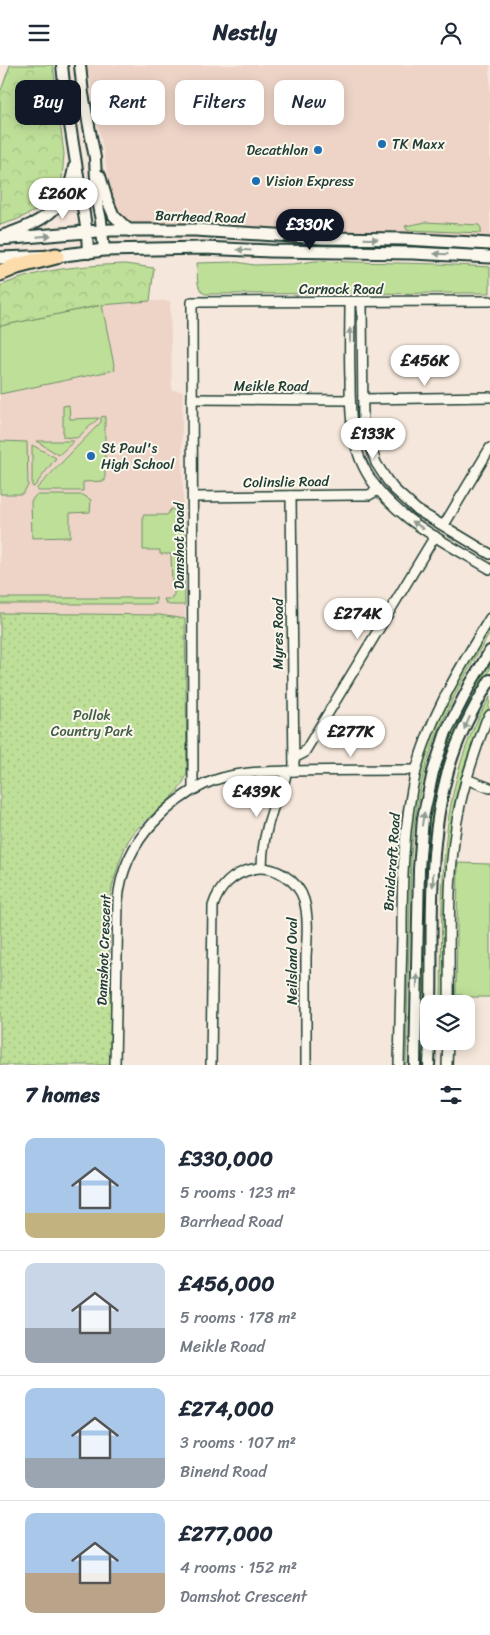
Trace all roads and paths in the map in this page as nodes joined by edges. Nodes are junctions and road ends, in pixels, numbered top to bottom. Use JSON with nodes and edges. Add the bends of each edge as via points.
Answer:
{"nodes":[{"id":1,"x":62,"y":65,"type":"edge"},
{"id":2,"x":80,"y":65,"type":"edge"},
{"id":3,"x":95,"y":158,"type":"junction"},
{"id":4,"x":76,"y":159,"type":"junction"},
{"id":5,"x":102,"y":231,"type":"junction"},
{"id":6,"x":130,"y":231,"type":"junction"},
{"id":7,"x":87,"y":233,"type":"junction"},
{"id":8,"x":0,"y":238,"type":"edge"},
{"id":9,"x":490,"y":244,"type":"edge"},
{"id":10,"x":104,"y":250,"type":"junction"},
{"id":11,"x":88,"y":253,"type":"junction"},
{"id":12,"x":56,"y":256,"type":"junction"},
{"id":13,"x":490,"y":257,"type":"edge"},
{"id":14,"x":0,"y":258,"type":"edge"},
{"id":15,"x":0,"y":273,"type":"edge"},
{"id":16,"x":490,"y":301,"type":"edge"},
{"id":17,"x":192,"y":302,"type":"joint"},
{"id":18,"x":350,"y":303,"type":"junction"},
{"id":19,"x":362,"y":303,"type":"junction"},
{"id":20,"x":349,"y":357,"type":"junction"},
{"id":21,"x":362,"y":357,"type":"junction"},
{"id":22,"x":490,"y":397,"type":"edge"},
{"id":23,"x":192,"y":399,"type":"junction"},
{"id":24,"x":363,"y":399,"type":"junction"},
{"id":25,"x":350,"y":400,"type":"junction"},
{"id":26,"x":490,"y":447,"type":"edge"},
{"id":27,"x":371,"y":449,"type":"junction"},
{"id":28,"x":357,"y":453,"type":"junction"},
{"id":29,"x":378,"y":490,"type":"junction"},
{"id":30,"x":291,"y":496,"type":"junction"},
{"id":31,"x":192,"y":497,"type":"junction"},
{"id":32,"x":444,"y":525,"type":"junction"},
{"id":33,"x":435,"y":536,"type":"junction"},
{"id":34,"x":490,"y":554,"type":"edge"},
{"id":35,"x":490,"y":569,"type":"edge"},
{"id":36,"x":490,"y":618,"type":"edge"},
{"id":37,"x":490,"y":651,"type":"edge"},
{"id":38,"x":490,"y":680,"type":"edge"},
{"id":39,"x":490,"y":715,"type":"edge"},
{"id":40,"x":294,"y":758,"type":"junction"},
{"id":41,"x":416,"y":770,"type":"junction"},
{"id":42,"x":290,"y":771,"type":"junction"},
{"id":43,"x":466,"y":779,"type":"junction"},
{"id":44,"x":490,"y":788,"type":"edge"},
{"id":45,"x":193,"y":789,"type":"junction"},
{"id":46,"x":262,"y":867,"type":"junction"},
{"id":47,"x":431,"y":995,"type":"edge"},
{"id":48,"x":449,"y":995,"type":"edge"},
{"id":49,"x":430,"y":1050,"type":"edge"},
{"id":50,"x":448,"y":1050,"type":"edge"},
{"id":51,"x":115,"y":1065,"type":"edge"},
{"id":52,"x":211,"y":1065,"type":"edge"},
{"id":53,"x":306,"y":1065,"type":"edge"},
{"id":54,"x":399,"y":1065,"type":"edge"},
{"id":55,"x":416,"y":1065,"type":"edge"},
{"id":56,"x":429,"y":1065,"type":"edge"},
{"id":57,"x":448,"y":1065,"type":"edge"}],
"edges":[{"from":1,"to":4,"type":"street"},
{"from":2,"to":3,"type":"street"},
{"from":3,"to":5,"type":"street"},
{"from":3,"to":6,"type":"street","via":[[109,206],[114,216]]},
{"from":4,"to":7,"type":"street"},
{"from":4,"to":8,"type":"street","via":[[68,189],[56,209],[33,225]]},
{"from":5,"to":6,"type":"main road","name":"Barrhead Road"},
{"from":5,"to":7,"type":"main road","name":"Barrhead Road"},
{"from":5,"to":10,"type":"street"},
{"from":6,"to":9,"type":"main road","name":"Barrhead Road","one_way":true,"via":[[195,230]]},
{"from":8,"to":7,"type":"main road","name":"Barrhead Road","one_way":true},
{"from":7,"to":11,"type":"street"},
{"from":10,"to":11,"type":"main road"},
{"from":13,"to":10,"type":"main road","one_way":true,"via":[[204,247]]},
{"from":11,"to":12,"type":"main road"},
{"from":12,"to":14,"type":"main road"},
{"from":12,"to":15,"type":"highway"},
{"from":16,"to":19,"type":"street","name":"Carnock Road"},
{"from":17,"to":18,"type":"street","name":"Carnock Road"},
{"from":17,"to":23,"type":"street","name":"Damshot Road"},
{"from":18,"to":19,"type":"street","name":"Carnock Road"},
{"from":20,"to":18,"type":"street","one_way":true},
{"from":19,"to":21,"type":"street"},
{"from":20,"to":21,"type":"street"},
{"from":20,"to":25,"type":"street"},
{"from":21,"to":24,"type":"street"},
{"from":22,"to":24,"type":"street"},
{"from":23,"to":25,"type":"street","name":"Meikle Road"},
{"from":23,"to":31,"type":"street","name":"Damshot Road"},
{"from":24,"to":27,"type":"street","via":[[364,424]]},
{"from":25,"to":28,"type":"street"},
{"from":26,"to":32,"type":"street"},
{"from":27,"to":28,"type":"street"},
{"from":27,"to":32,"type":"street","via":[[394,489],[417,510]]},
{"from":28,"to":29,"type":"street"},
{"from":29,"to":30,"type":"street","name":"Colinslie Road","via":[[369,495]]},
{"from":33,"to":29,"type":"street","one_way":true,"via":[[406,517]]},
{"from":30,"to":31,"type":"street","name":"Colinslie Road"},
{"from":30,"to":40,"type":"street","name":"Myres Road"},
{"from":31,"to":45,"type":"street","name":"Damshot Road"},
{"from":32,"to":34,"type":"street"},
{"from":33,"to":35,"type":"street"},
{"from":33,"to":40,"type":"street","via":[[304,753]]},
{"from":36,"to":41,"type":"street","name":"Braidcraft Road","via":[[451,684]]},
{"from":55,"to":37,"type":"street","name":"Braidcraft Road","one_way":true,"via":[[419,862],[423,818],[446,732]]},
{"from":38,"to":47,"type":"street","one_way":true,"via":[[458,744],[444,787],[434,851]]},
{"from":39,"to":43,"type":"street"},
{"from":40,"to":42,"type":"street","name":"Myres Road"},
{"from":41,"to":42,"type":"street","name":"Damshot Crescent"},
{"from":41,"to":54,"type":"street","name":"Braidcraft Road","via":[[406,822],[402,873]]},
{"from":42,"to":45,"type":"street","name":"Damshot Crescent","via":[[234,775]]},
{"from":42,"to":46,"type":"street","name":"Myres Road","via":[[264,834]]},
{"from":43,"to":44,"type":"street"},
{"from":43,"to":48,"type":"street","via":[[455,834],[452,870]]},
{"from":45,"to":51,"type":"street","name":"Damshot Crescent","via":[[162,814],[142,836],[121,883]]},
{"from":46,"to":52,"type":"street","via":[[243,871],[230,880],[216,896],[213,906]]},
{"from":46,"to":53,"type":"street","name":"Neilsland Oval","via":[[282,874],[297,887],[304,899],[307,926]]},
{"from":49,"to":56,"type":"street"},
{"from":50,"to":57,"type":"street"}]}
